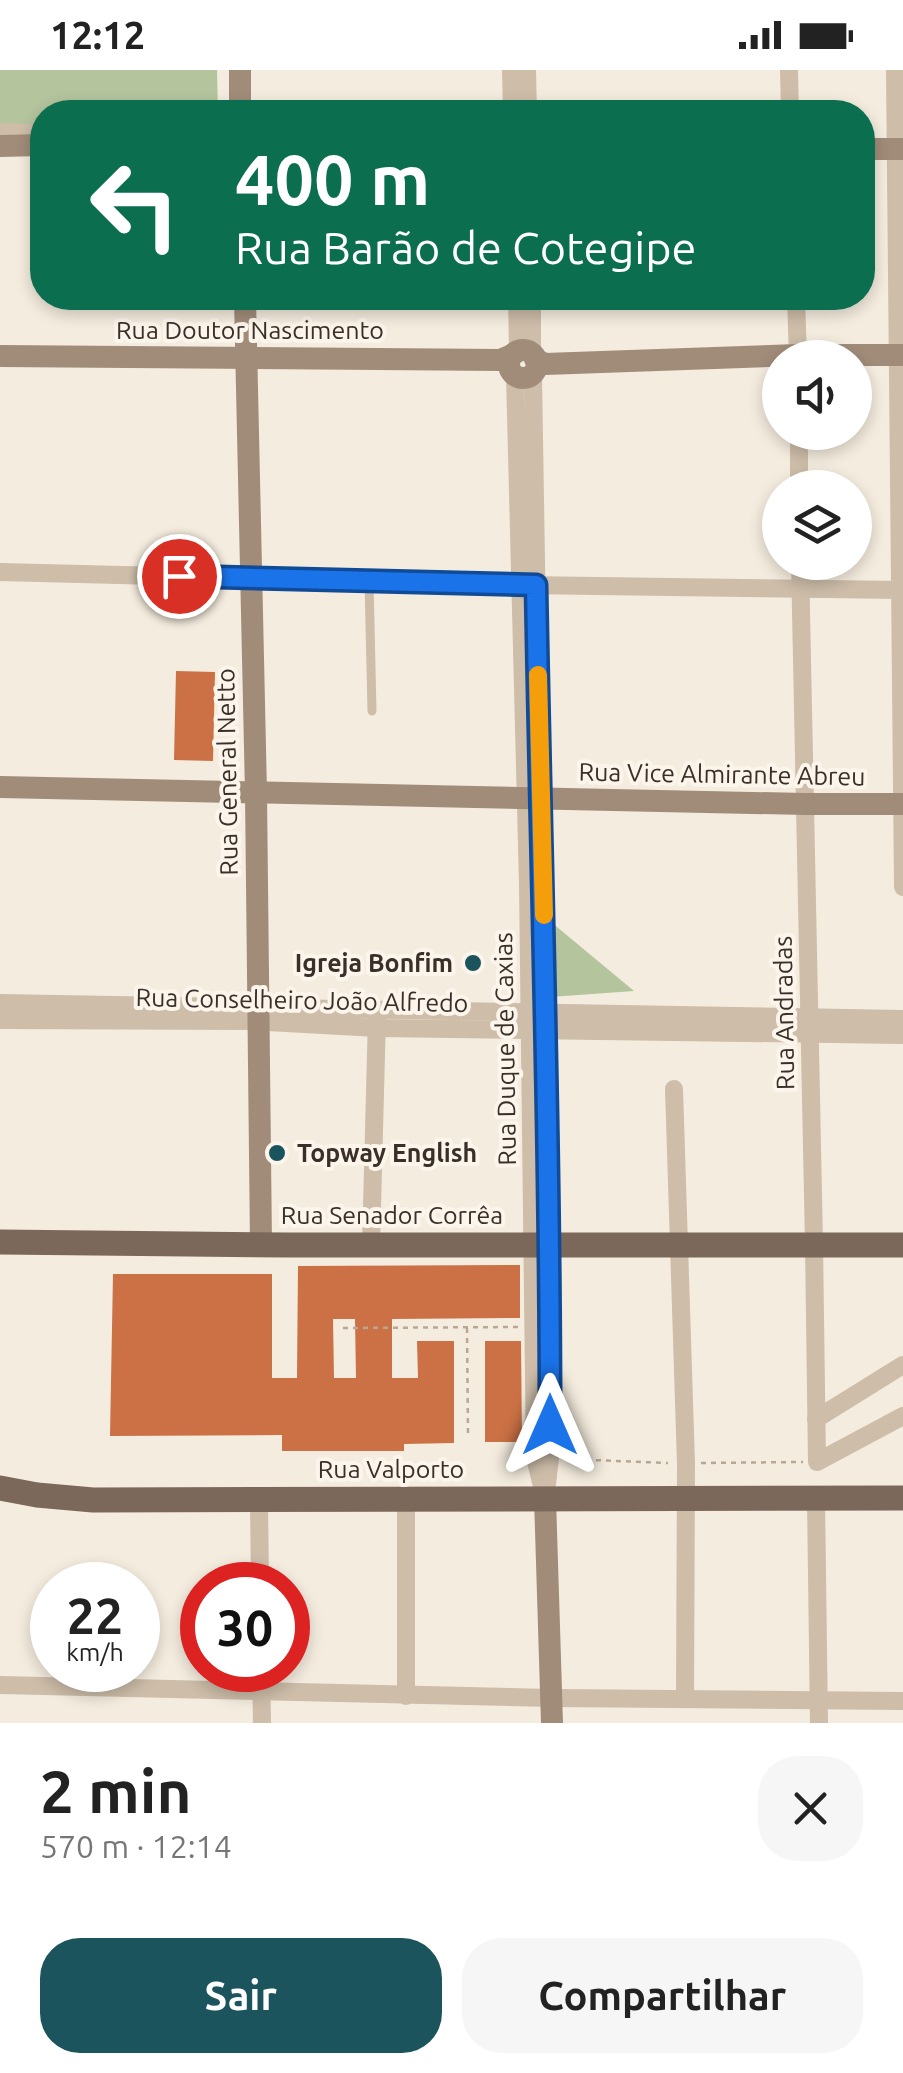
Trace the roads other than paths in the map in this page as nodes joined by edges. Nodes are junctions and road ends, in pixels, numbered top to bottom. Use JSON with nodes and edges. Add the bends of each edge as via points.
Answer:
{"nodes":[{"id":1,"x":790,"y":70,"type":"edge"},
{"id":2,"x":895,"y":70,"type":"edge"},
{"id":3,"x":790,"y":100,"type":"edge"},
{"id":4,"x":0,"y":132,"type":"edge"},
{"id":5,"x":30,"y":133,"type":"edge"},
{"id":6,"x":30,"y":145,"type":"edge"},
{"id":7,"x":0,"y":146,"type":"edge"},
{"id":8,"x":899,"y":149,"type":"edge"},
{"id":9,"x":245,"y":310,"type":"edge"},
{"id":10,"x":518,"y":310,"type":"edge"},
{"id":11,"x":531,"y":310,"type":"edge"},
{"id":12,"x":796,"y":310,"type":"edge"},
{"id":13,"x":797,"y":340,"type":"edge"},
{"id":14,"x":872,"y":355,"type":"edge"},
{"id":15,"x":901,"y":355,"type":"edge"},
{"id":16,"x":0,"y":356,"type":"edge"},
{"id":17,"x":246,"y":357,"type":"junction"},
{"id":18,"x":762,"y":357,"type":"edge"},
{"id":19,"x":524,"y":363,"type":"junction"},
{"id":20,"x":0,"y":572,"type":"edge"},
{"id":21,"x":250,"y":577,"type":"junction"},
{"id":22,"x":800,"y":580,"type":"edge"},
{"id":23,"x":369,"y":582,"type":"junction"},
{"id":24,"x":529,"y":585,"type":"junction"},
{"id":25,"x":800,"y":589,"type":"junction"},
{"id":26,"x":901,"y":590,"type":"edge"},
{"id":27,"x":902,"y":684,"type":"edge"},
{"id":28,"x":372,"y":711,"type":"dead end"},
{"id":29,"x":0,"y":787,"type":"edge"},
{"id":30,"x":256,"y":793,"type":"junction"},
{"id":31,"x":534,"y":798,"type":"junction"},
{"id":32,"x":805,"y":804,"type":"junction"},
{"id":33,"x":902,"y":804,"type":"edge"},
{"id":34,"x":903,"y":886,"type":"edge"},
{"id":35,"x":0,"y":1003,"type":"edge"},
{"id":36,"x":91,"y":1012,"type":"junction"},
{"id":37,"x":258,"y":1014,"type":"junction"},
{"id":38,"x":377,"y":1019,"type":"junction"},
{"id":39,"x":0,"y":1020,"type":"edge"},
{"id":40,"x":903,"y":1020,"type":"edge"},
{"id":41,"x":538,"y":1021,"type":"junction"},
{"id":42,"x":810,"y":1026,"type":"junction"},
{"id":43,"x":866,"y":1027,"type":"junction"},
{"id":44,"x":903,"y":1035,"type":"edge"},
{"id":45,"x":674,"y":1089,"type":"dead end"},
{"id":46,"x":0,"y":1242,"type":"edge"},
{"id":47,"x":814,"y":1244,"type":"junction"},
{"id":48,"x":261,"y":1245,"type":"junction"},
{"id":49,"x":371,"y":1245,"type":"junction"},
{"id":50,"x":540,"y":1245,"type":"junction"},
{"id":51,"x":679,"y":1245,"type":"junction"},
{"id":52,"x":903,"y":1245,"type":"edge"},
{"id":53,"x":903,"y":1366,"type":"edge"},
{"id":54,"x":903,"y":1416,"type":"edge"},
{"id":55,"x":816,"y":1419,"type":"junction"},
{"id":56,"x":0,"y":1488,"type":"edge"},
{"id":57,"x":37,"y":1495,"type":"junction"},
{"id":58,"x":406,"y":1498,"type":"junction"},
{"id":59,"x":545,"y":1498,"type":"junction"},
{"id":60,"x":903,"y":1498,"type":"edge"},
{"id":61,"x":686,"y":1499,"type":"junction"},
{"id":62,"x":816,"y":1499,"type":"junction"},
{"id":63,"x":259,"y":1500,"type":"junction"},
{"id":64,"x":0,"y":1502,"type":"edge"},
{"id":65,"x":260,"y":1562,"type":"edge"},
{"id":66,"x":0,"y":1685,"type":"edge"},
{"id":67,"x":180,"y":1690,"type":"edge"},
{"id":68,"x":262,"y":1692,"type":"joint"},
{"id":69,"x":406,"y":1696,"type":"junction"},
{"id":70,"x":552,"y":1698,"type":"junction"},
{"id":71,"x":686,"y":1699,"type":"junction"},
{"id":72,"x":818,"y":1700,"type":"junction"},
{"id":73,"x":903,"y":1701,"type":"edge"},
{"id":74,"x":262,"y":1723,"type":"edge"},
{"id":75,"x":552,"y":1723,"type":"edge"},
{"id":76,"x":819,"y":1723,"type":"edge"}],
"edges":[{"from":1,"to":3,"type":"street"},
{"from":2,"to":8,"type":"street"},
{"from":4,"to":5,"type":"street"},
{"from":6,"to":7,"type":"street"},
{"from":8,"to":15,"type":"street"},
{"from":9,"to":17,"type":"street","name":"Rua General Netto"},
{"from":10,"to":19,"type":"street","name":"Rua Duque de Caxias"},
{"from":11,"to":19,"type":"street","name":"Rua Duque de Caxias"},
{"from":12,"to":13,"type":"street"},
{"from":14,"to":15,"type":"street","name":"Rua Doutor Nascimento"},
{"from":15,"to":26,"type":"street"},
{"from":16,"to":17,"type":"street","name":"Rua Doutor Nascimento"},
{"from":17,"to":19,"type":"street","name":"Rua Doutor Nascimento"},
{"from":17,"to":21,"type":"street","name":"Rua General Netto"},
{"from":18,"to":19,"type":"street","name":"Rua Doutor Nascimento"},
{"from":19,"to":24,"type":"street","name":"Rua Duque de Caxias"},
{"from":20,"to":21,"type":"street"},
{"from":21,"to":23,"type":"street"},
{"from":21,"to":30,"type":"street","name":"Rua General Netto"},
{"from":22,"to":25,"type":"street","name":"Rua Andradas"},
{"from":23,"to":24,"type":"street"},
{"from":23,"to":28,"type":"lane"},
{"from":24,"to":25,"type":"street"},
{"from":24,"to":31,"type":"street","name":"Rua Duque de Caxias"},
{"from":25,"to":26,"type":"street"},
{"from":25,"to":32,"type":"street","name":"Rua Andradas"},
{"from":26,"to":27,"type":"street"},
{"from":27,"to":33,"type":"street"},
{"from":29,"to":30,"type":"street","name":"Rua Vice Almirante Abreu"},
{"from":30,"to":31,"type":"street","name":"Rua Vice Almirante Abreu"},
{"from":30,"to":37,"type":"street","name":"Rua General Netto"},
{"from":31,"to":32,"type":"street","name":"Rua Vice Almirante Abreu"},
{"from":31,"to":41,"type":"street","name":"Rua Duque de Caxias"},
{"from":32,"to":33,"type":"street","name":"Rua Vice Almirante Abreu"},
{"from":32,"to":42,"type":"street","name":"Rua Andradas"},
{"from":33,"to":34,"type":"street"},
{"from":35,"to":36,"type":"street","name":"Rua Conselheiro João Alfredo"},
{"from":36,"to":37,"type":"street","name":"Rua Conselheiro João Alfredo"},
{"from":36,"to":39,"type":"street","name":"Rua Conselheiro João Alfredo"},
{"from":37,"to":38,"type":"street","name":"Rua Conselheiro João Alfredo"},
{"from":37,"to":48,"type":"street","name":"Rua General Netto"},
{"from":38,"to":41,"type":"street","name":"Rua Conselheiro João Alfredo"},
{"from":38,"to":49,"type":"street"},
{"from":40,"to":43,"type":"street","name":"Rua Conselheiro João Alfredo"},
{"from":41,"to":42,"type":"street","name":"Rua Conselheiro João Alfredo"},
{"from":41,"to":50,"type":"street","name":"Rua Duque de Caxias"},
{"from":42,"to":43,"type":"street","name":"Rua Conselheiro João Alfredo"},
{"from":42,"to":47,"type":"street","name":"Rua Andradas"},
{"from":43,"to":44,"type":"street","name":"Rua Conselheiro João Alfredo"},
{"from":45,"to":51,"type":"street"},
{"from":46,"to":48,"type":"main road","name":"Rua Senador Corrêa"},
{"from":47,"to":51,"type":"main road","name":"Rua Senador Corrêa"},
{"from":47,"to":52,"type":"main road","name":"Rua Senador Corrêa"},
{"from":47,"to":55,"type":"street","name":"Rua Andradas"},
{"from":48,"to":49,"type":"main road","name":"Rua Senador Corrêa"},
{"from":49,"to":50,"type":"main road","name":"Rua Senador Corrêa"},
{"from":50,"to":51,"type":"main road","name":"Rua Senador Corrêa"},
{"from":50,"to":59,"type":"street","name":"Rua Duque de Caxias","via":[[550,1458]]},
{"from":50,"to":59,"type":"street","name":"Rua Duque de Caxias","via":[[535,1458]]},
{"from":51,"to":61,"type":"street"},
{"from":53,"to":55,"type":"street"},
{"from":54,"to":55,"type":"street","name":"Rua Andradas","via":[[817,1462]]},
{"from":56,"to":57,"type":"main road","name":"Rua Valporto"},
{"from":57,"to":63,"type":"main road","name":"Rua Valporto"},
{"from":57,"to":64,"type":"main road"},
{"from":58,"to":59,"type":"main road","name":"Rua Valporto"},
{"from":58,"to":63,"type":"main road","name":"Rua Valporto"},
{"from":58,"to":69,"type":"street"},
{"from":59,"to":61,"type":"main road","name":"Rua Valporto"},
{"from":59,"to":70,"type":"street"},
{"from":60,"to":62,"type":"main road","name":"Rua Valporto"},
{"from":61,"to":62,"type":"main road","name":"Rua Valporto"},
{"from":61,"to":71,"type":"street"},
{"from":62,"to":72,"type":"street"},
{"from":63,"to":65,"type":"street"},
{"from":66,"to":67,"type":"street"},
{"from":68,"to":69,"type":"street"},
{"from":68,"to":74,"type":"street"},
{"from":69,"to":70,"type":"street"},
{"from":70,"to":71,"type":"street"},
{"from":70,"to":75,"type":"street"},
{"from":71,"to":72,"type":"street"},
{"from":72,"to":73,"type":"street"},
{"from":72,"to":76,"type":"street"}]}
